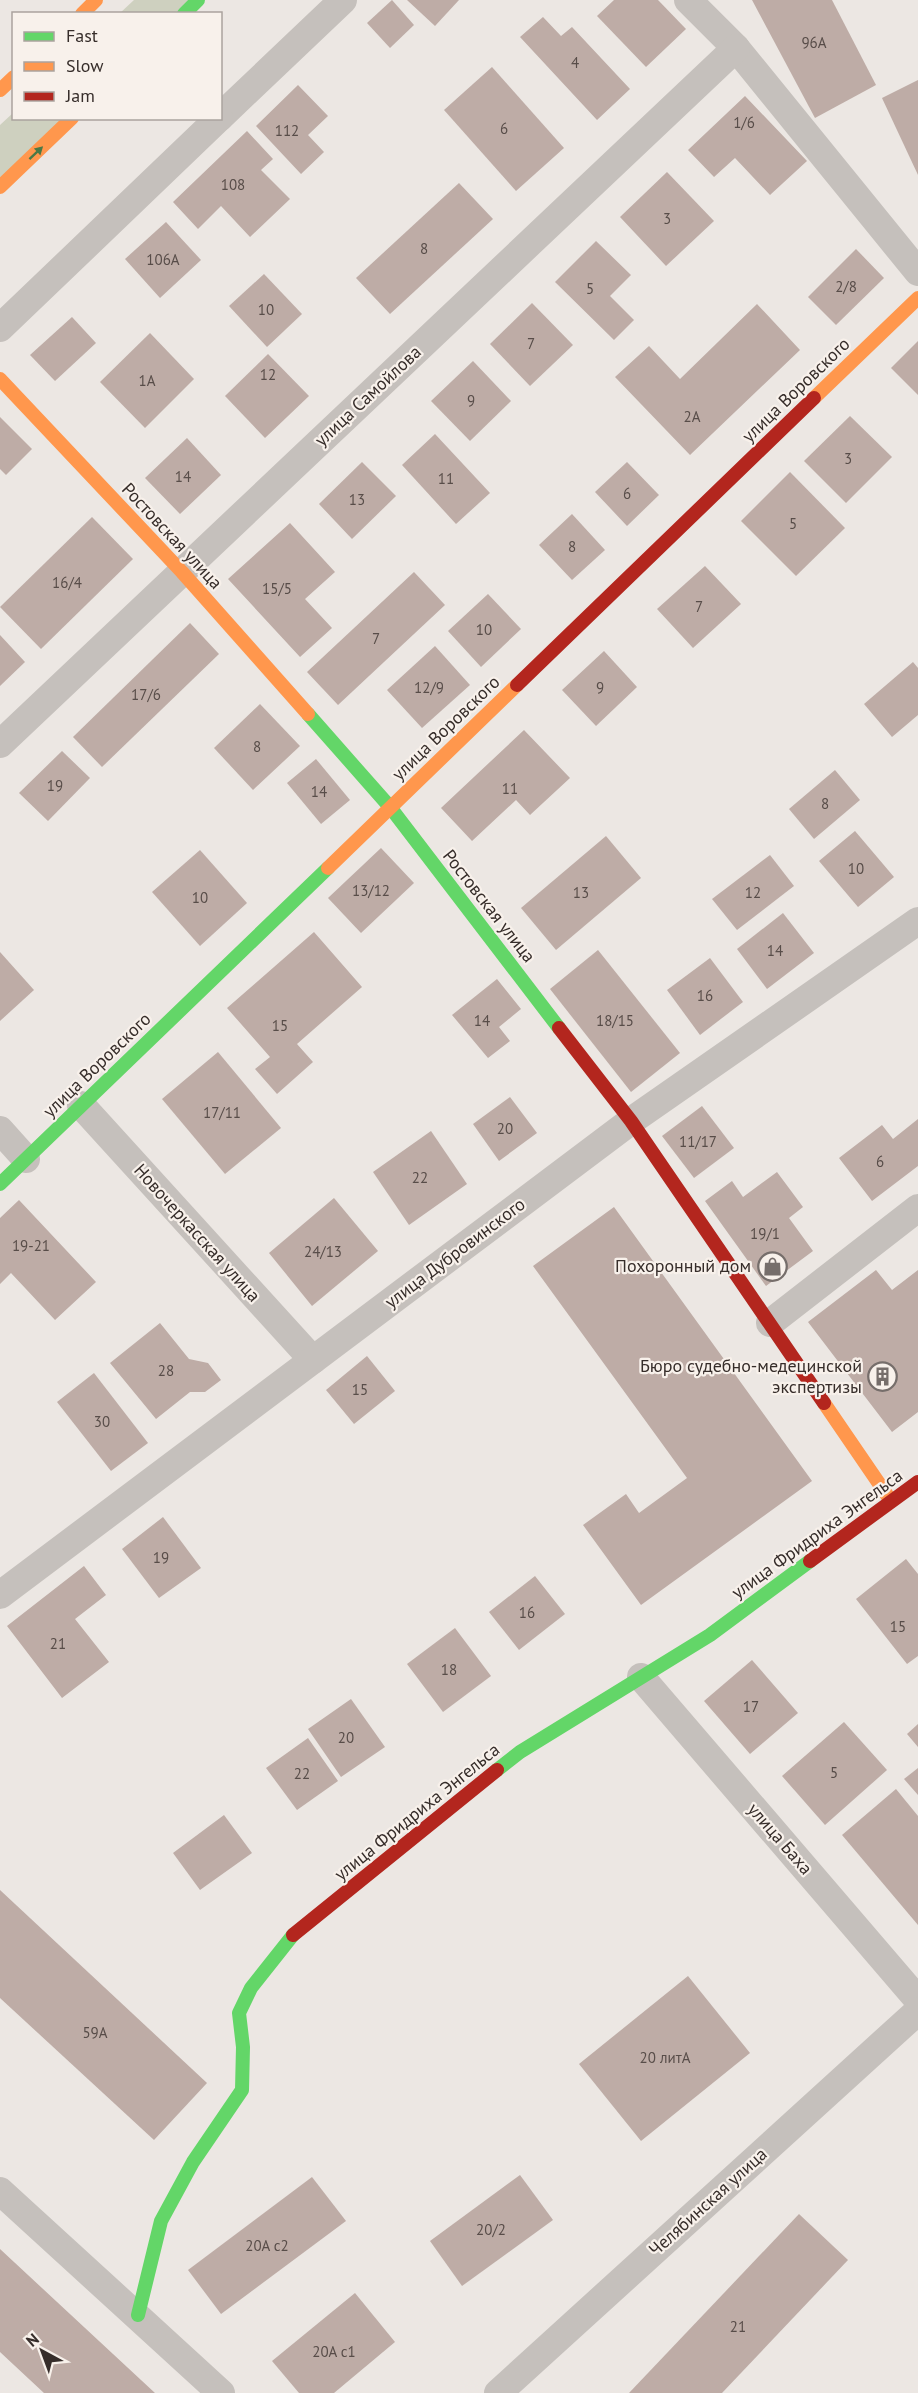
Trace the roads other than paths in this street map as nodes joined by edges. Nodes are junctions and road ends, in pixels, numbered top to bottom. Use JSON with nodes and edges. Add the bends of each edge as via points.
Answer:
{"nodes":[{"id":1,"x":96,"y":0,"type":"edge"},
{"id":2,"x":198,"y":0,"type":"edge"},
{"id":3,"x":343,"y":0,"type":"edge"},
{"id":4,"x":688,"y":0,"type":"edge"},
{"id":5,"x":84,"y":12,"type":"edge"},
{"id":6,"x":186,"y":12,"type":"edge"},
{"id":7,"x":736,"y":48,"type":"junction"},
{"id":8,"x":12,"y":79,"type":"edge"},
{"id":9,"x":0,"y":90,"type":"edge"},
{"id":10,"x":222,"y":116,"type":"edge"},
{"id":11,"x":70,"y":120,"type":"edge"},
{"id":12,"x":218,"y":120,"type":"edge"},
{"id":13,"x":0,"y":187,"type":"edge"},
{"id":14,"x":918,"y":272,"type":"edge"},
{"id":15,"x":918,"y":298,"type":"edge"},
{"id":16,"x":0,"y":328,"type":"edge"},
{"id":17,"x":0,"y":379,"type":"edge"},
{"id":18,"x":182,"y":572,"type":"junction"},
{"id":19,"x":0,"y":744,"type":"edge"},
{"id":20,"x":390,"y":807,"type":"junction"},
{"id":21,"x":918,"y":921,"type":"edge"},
{"id":22,"x":81,"y":1105,"type":"junction"},
{"id":23,"x":631,"y":1121,"type":"junction"},
{"id":24,"x":0,"y":1130,"type":"edge"},
{"id":25,"x":26,"y":1159,"type":"junction"},
{"id":26,"x":0,"y":1184,"type":"edge"},
{"id":27,"x":918,"y":1208,"type":"edge"},
{"id":28,"x":770,"y":1323,"type":"junction"},
{"id":29,"x":313,"y":1360,"type":"junction"},
{"id":30,"x":918,"y":1482,"type":"edge"},
{"id":31,"x":891,"y":1501,"type":"junction"},
{"id":32,"x":0,"y":1595,"type":"edge"},
{"id":33,"x":641,"y":1677,"type":"junction"},
{"id":34,"x":918,"y":2000,"type":"edge"},
{"id":35,"x":918,"y":2011,"type":"edge"},
{"id":36,"x":0,"y":2191,"type":"edge"},
{"id":37,"x":138,"y":2315,"type":"junction"},
{"id":38,"x":221,"y":2393,"type":"edge"},
{"id":39,"x":498,"y":2393,"type":"edge"}],
"edges":[{"from":1,"to":5,"type":"street"},
{"from":2,"to":6,"type":"street"},
{"from":3,"to":10,"type":"street"},
{"from":4,"to":7,"type":"street"},
{"from":7,"to":14,"type":"street"},
{"from":7,"to":18,"type":"street","name":"улица Самойлова"},
{"from":8,"to":9,"type":"street"},
{"from":13,"to":11,"type":"street","one_way":true},
{"from":12,"to":16,"type":"street"},
{"from":15,"to":20,"type":"street","name":"улица Воровского"},
{"from":17,"to":18,"type":"street","name":"Ростовская улица"},
{"from":18,"to":19,"type":"street","name":"улица Самойлова"},
{"from":18,"to":20,"type":"street","name":"Ростовская улица"},
{"from":20,"to":22,"type":"street","name":"улица Воровского"},
{"from":20,"to":23,"type":"street","name":"Ростовская улица"},
{"from":21,"to":23,"type":"street","name":"улица Дубровинского"},
{"from":22,"to":25,"type":"street","name":"улица Воровского"},
{"from":22,"to":29,"type":"street","name":"Новочеркасская улица"},
{"from":23,"to":28,"type":"street","name":"Ростовская улица"},
{"from":23,"to":29,"type":"street","name":"улица Дубровинского"},
{"from":24,"to":25,"type":"street"},
{"from":25,"to":26,"type":"street","name":"улица Воровского"},
{"from":27,"to":28,"type":"street"},
{"from":28,"to":31,"type":"street","name":"Ростовская улица"},
{"from":29,"to":32,"type":"street","name":"улица Дубровинского"},
{"from":30,"to":31,"type":"street","name":"улица Фридриха Энгельса"},
{"from":31,"to":33,"type":"street","name":"улица Фридриха Энгельса","via":[[710,1635]]},
{"from":33,"to":34,"type":"street","name":"улица Баха"},
{"from":33,"to":37,"type":"street","name":"улица Фридриха Энгельса","via":[[520,1752],[286,1941],[251,1988],[239,2013],[242,2090],[193,2162],[161,2221]]},
{"from":35,"to":39,"type":"street","name":"Челябинская улица"},
{"from":36,"to":37,"type":"street"},
{"from":37,"to":38,"type":"street"}]}
